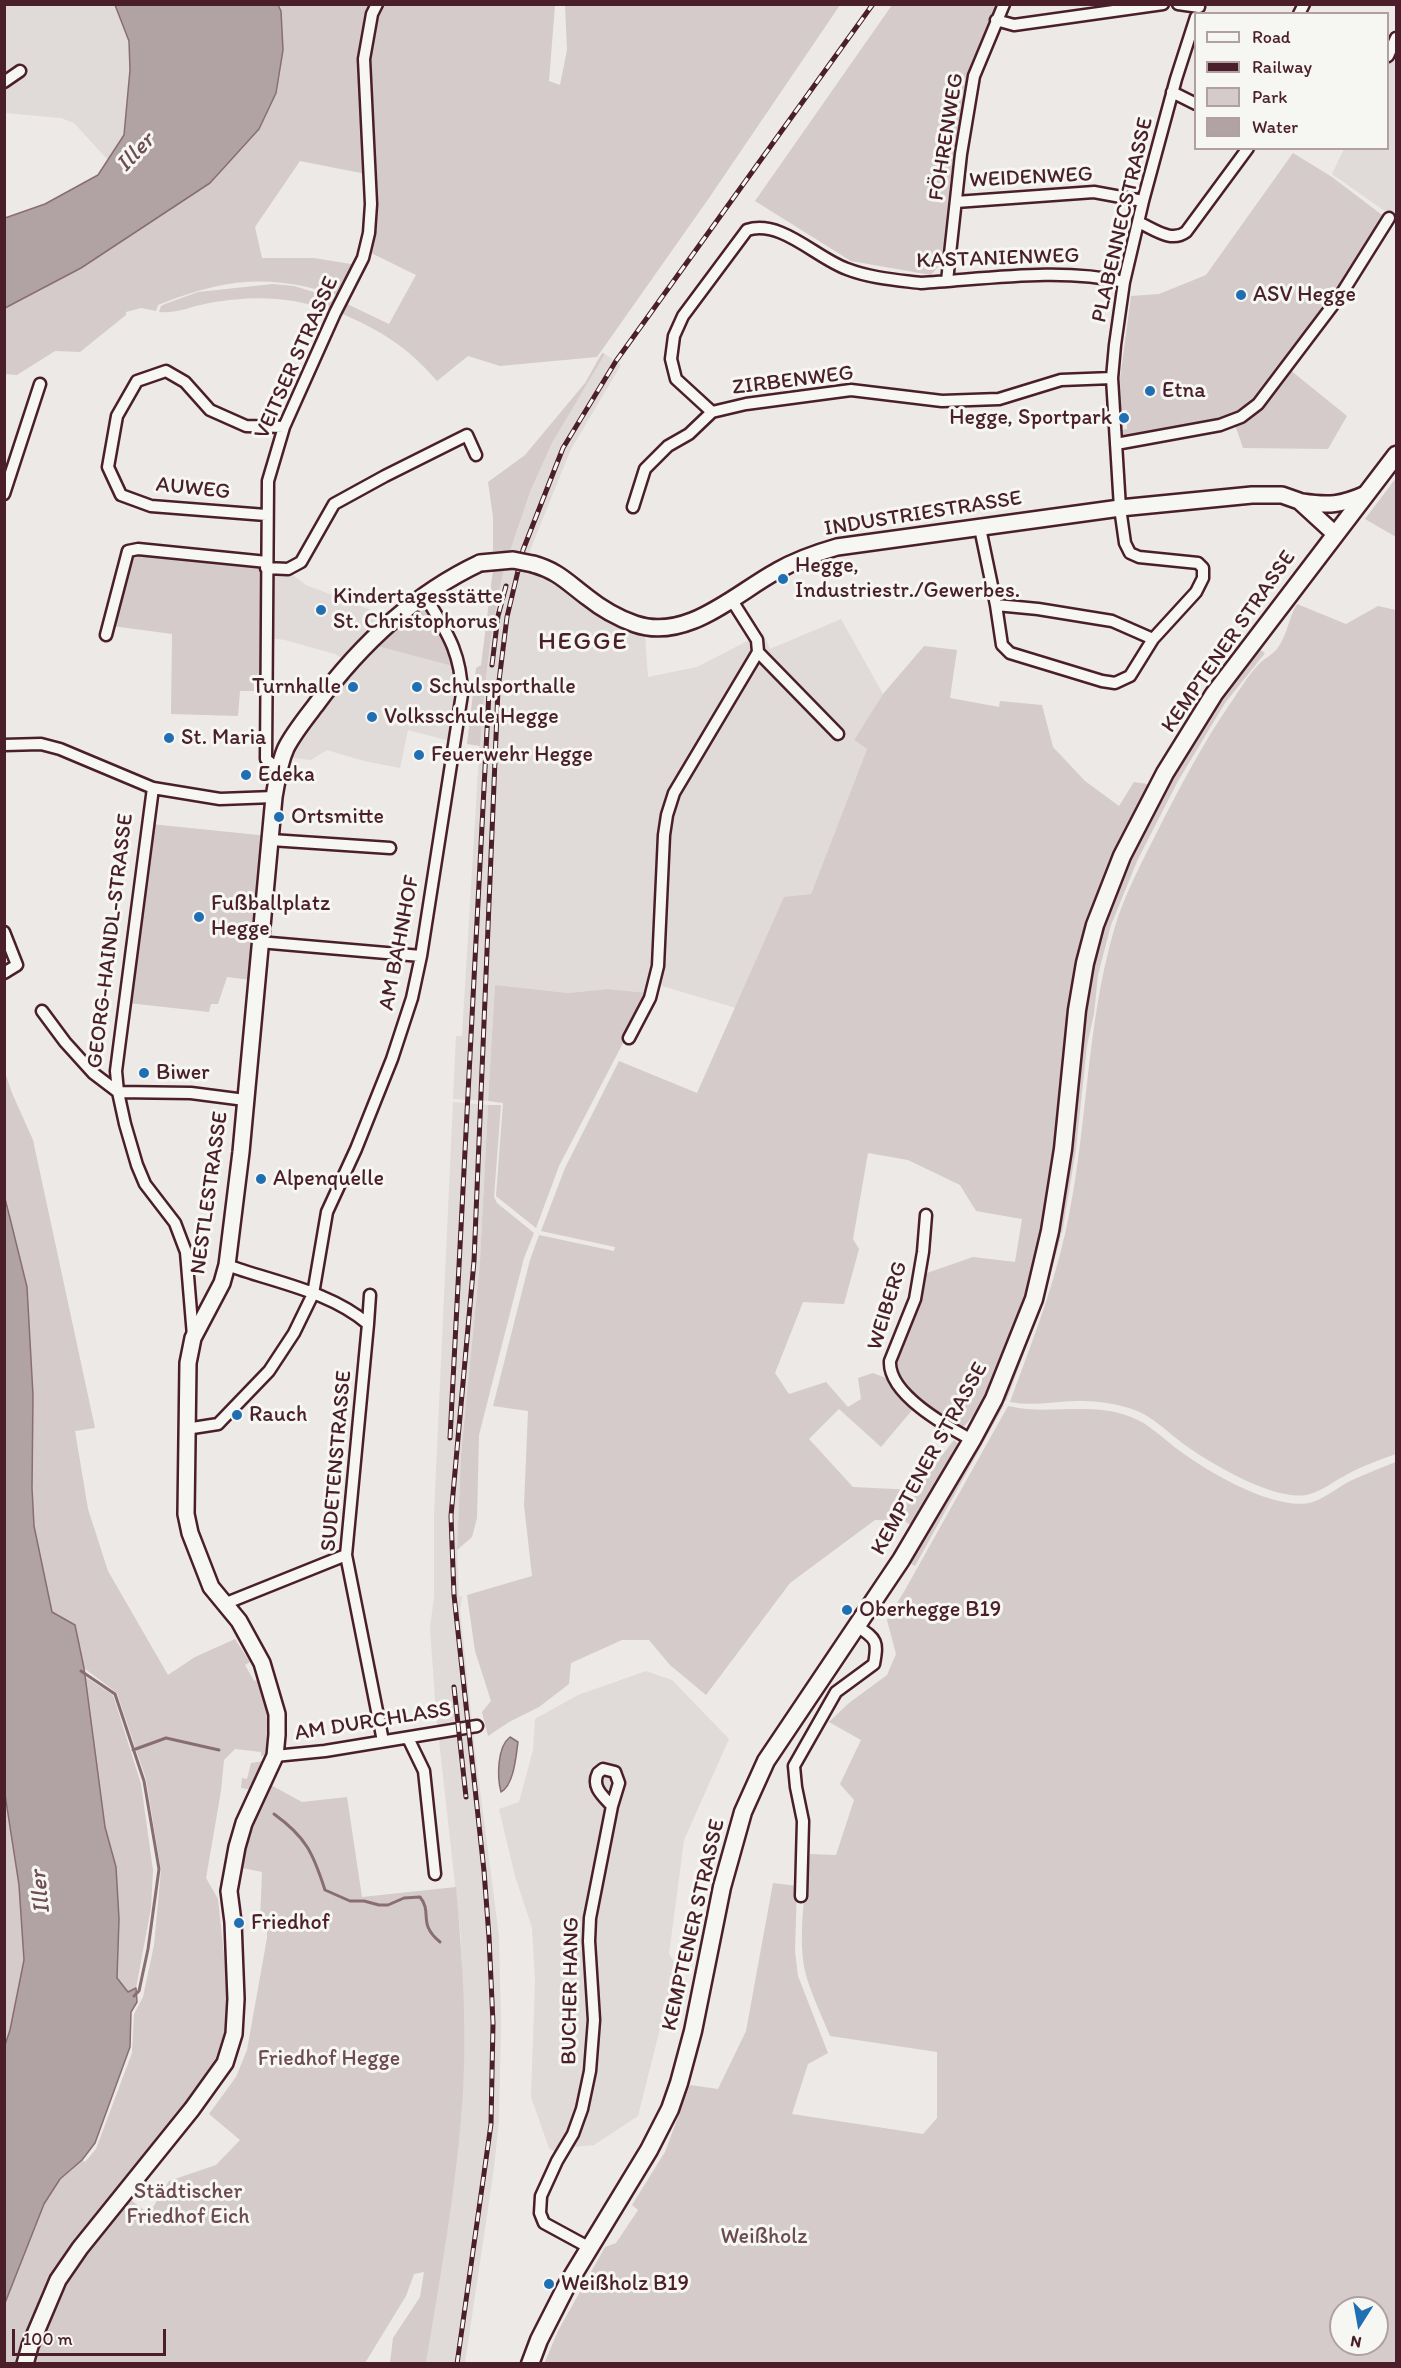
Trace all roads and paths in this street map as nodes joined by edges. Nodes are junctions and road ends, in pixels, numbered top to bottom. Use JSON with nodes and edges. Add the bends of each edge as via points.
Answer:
{"nodes":[{"id":1,"x":377,"y":4,"type":"edge"},
{"id":2,"x":1004,"y":4,"type":"edge"},
{"id":3,"x":1163,"y":4,"type":"edge"},
{"id":4,"x":1178,"y":4,"type":"edge"},
{"id":5,"x":1197,"y":10,"type":"edge"},
{"id":6,"x":996,"y":20,"type":"junction"},
{"id":7,"x":1194,"y":20,"type":"edge"},
{"id":8,"x":1396,"y":38,"type":"edge"},
{"id":9,"x":1389,"y":54,"type":"edge"},
{"id":10,"x":20,"y":71,"type":"dead end"},
{"id":11,"x":4,"y":82,"type":"edge"},
{"id":12,"x":1172,"y":92,"type":"junction"},
{"id":13,"x":1194,"y":103,"type":"edge"},
{"id":14,"x":1247,"y":150,"type":"edge"},
{"id":15,"x":1143,"y":201,"type":"junction"},
{"id":16,"x":956,"y":202,"type":"junction"},
{"id":17,"x":1389,"y":218,"type":"dead end"},
{"id":18,"x":1138,"y":222,"type":"junction"},
{"id":19,"x":947,"y":281,"type":"junction"},
{"id":20,"x":1124,"y":282,"type":"junction"},
{"id":21,"x":1112,"y":378,"type":"junction"},
{"id":22,"x":40,"y":384,"type":"dead end"},
{"id":23,"x":712,"y":412,"type":"junction"},
{"id":24,"x":284,"y":427,"type":"junction"},
{"id":25,"x":1116,"y":444,"type":"junction"},
{"id":26,"x":1396,"y":454,"type":"edge"},
{"id":27,"x":476,"y":455,"type":"dead end"},
{"id":28,"x":7,"y":472,"type":"edge"},
{"id":29,"x":4,"y":494,"type":"edge"},
{"id":30,"x":1366,"y":494,"type":"junction"},
{"id":31,"x":1299,"y":501,"type":"junction"},
{"id":32,"x":633,"y":507,"type":"dead end"},
{"id":33,"x":1120,"y":508,"type":"junction"},
{"id":34,"x":266,"y":515,"type":"junction"},
{"id":35,"x":980,"y":528,"type":"junction"},
{"id":36,"x":1335,"y":534,"type":"junction"},
{"id":37,"x":266,"y":565,"type":"junction"},
{"id":38,"x":424,"y":594,"type":"junction"},
{"id":39,"x":731,"y":599,"type":"junction"},
{"id":40,"x":996,"y":605,"type":"junction"},
{"id":41,"x":106,"y":635,"type":"dead end"},
{"id":42,"x":1153,"y":639,"type":"junction"},
{"id":43,"x":758,"y":652,"type":"junction"},
{"id":44,"x":838,"y":734,"type":"dead end"},
{"id":45,"x":4,"y":745,"type":"edge"},
{"id":46,"x":279,"y":770,"type":"junction"},
{"id":47,"x":153,"y":788,"type":"junction"},
{"id":48,"x":274,"y":797,"type":"junction"},
{"id":49,"x":271,"y":840,"type":"junction"},
{"id":50,"x":390,"y":848,"type":"dead end"},
{"id":51,"x":4,"y":932,"type":"edge"},
{"id":52,"x":259,"y":942,"type":"junction"},
{"id":53,"x":421,"y":956,"type":"junction"},
{"id":54,"x":4,"y":973,"type":"edge"},
{"id":55,"x":42,"y":1011,"type":"dead end"},
{"id":56,"x":629,"y":1038,"type":"dead end"},
{"id":57,"x":118,"y":1092,"type":"junction"},
{"id":58,"x":246,"y":1100,"type":"junction"},
{"id":59,"x":926,"y":1215,"type":"dead end"},
{"id":60,"x":227,"y":1265,"type":"junction"},
{"id":61,"x":313,"y":1294,"type":"junction"},
{"id":62,"x":370,"y":1295,"type":"dead end"},
{"id":63,"x":368,"y":1324,"type":"junction"},
{"id":64,"x":193,"y":1338,"type":"junction"},
{"id":65,"x":186,"y":1429,"type":"junction"},
{"id":66,"x":972,"y":1440,"type":"junction"},
{"id":67,"x":346,"y":1555,"type":"junction"},
{"id":68,"x":224,"y":1604,"type":"junction"},
{"id":69,"x":858,"y":1627,"type":"junction"},
{"id":70,"x":477,"y":1726,"type":"dead end"},
{"id":71,"x":408,"y":1738,"type":"junction"},
{"id":72,"x":383,"y":1741,"type":"junction"},
{"id":73,"x":275,"y":1756,"type":"junction"},
{"id":74,"x":612,"y":1806,"type":"dead end"},
{"id":75,"x":435,"y":1874,"type":"dead end"},
{"id":76,"x":801,"y":1896,"type":"dead end"},
{"id":77,"x":590,"y":2248,"type":"junction"},
{"id":78,"x":25,"y":2364,"type":"edge"},
{"id":79,"x":530,"y":2364,"type":"edge"}],
"edges":[{"from":1,"to":24,"type":"street","name":"VEITSER STRASSE","via":[[364,59],[369,234],[363,258]]},
{"from":2,"to":6,"type":"street","name":"FÖHRENWEG"},
{"from":3,"to":6,"type":"street","via":[[1014,25]]},
{"from":4,"to":5,"type":"street"},
{"from":6,"to":16,"type":"street","name":"FÖHRENWEG","via":[[974,76]]},
{"from":7,"to":12,"type":"street","name":"PLABENNECSTRASSE"},
{"from":8,"to":9,"type":"street"},
{"from":10,"to":11,"type":"street"},
{"from":12,"to":13,"type":"street"},
{"from":12,"to":15,"type":"street","name":"PLABENNECSTRASSE"},
{"from":14,"to":18,"type":"street","via":[[1179,238]]},
{"from":15,"to":16,"type":"street","name":"WEIDENWEG","via":[[1094,192]]},
{"from":15,"to":18,"type":"street","name":"PLABENNECSTRASSE"},
{"from":16,"to":19,"type":"street","name":"FÖHRENWEG"},
{"from":17,"to":25,"type":"street","via":[[1342,293],[1258,404],[1241,417],[1220,425]]},
{"from":18,"to":20,"type":"street","name":"PLABENNECSTRASSE"},
{"from":19,"to":20,"type":"street","name":"KASTANIENWEG","via":[[1073,275]]},
{"from":19,"to":23,"type":"street","name":"KASTANIENWEG","via":[[921,283],[849,270],[786,235],[759,226],[747,230],[683,316],[674,336],[671,359],[676,379]]},
{"from":20,"to":21,"type":"street","name":"PLABENNECSTRASSE"},
{"from":21,"to":23,"type":"street","name":"ZIRBENWEG","via":[[1061,380],[999,399],[942,401],[851,390]]},
{"from":21,"to":25,"type":"street","name":"PLABENNECSTRASSE"},
{"from":22,"to":28,"type":"street"},
{"from":23,"to":32,"type":"street","name":"ZIRBENWEG","via":[[645,469]]},
{"from":24,"to":34,"type":"street","name":"VEITSER STRASSE","via":[[268,481]]},
{"from":24,"to":34,"type":"street","name":"AUWEG","via":[[246,426],[210,410],[185,382],[166,371],[137,381],[117,416],[108,467],[121,495],[151,506]]},
{"from":25,"to":33,"type":"street","name":"PLABENNECSTRASSE"},
{"from":26,"to":30,"type":"main road","name":"KEMPTENER STRASSE"},
{"from":27,"to":37,"type":"street","via":[[467,435],[385,476],[334,504],[301,562],[288,569]]},
{"from":28,"to":29,"type":"street"},
{"from":30,"to":31,"type":"street","name":"INDUSTRIESTRASSE","via":[[1326,506]]},
{"from":30,"to":36,"type":"main road","name":"KEMPTENER STRASSE"},
{"from":31,"to":33,"type":"street","name":"INDUSTRIESTRASSE","via":[[1281,495],[1252,495]]},
{"from":31,"to":36,"type":"street"},
{"from":33,"to":35,"type":"street","name":"INDUSTRIESTRASSE"},
{"from":33,"to":42,"type":"street","name":"PLABENNECSTRASSE","via":[[1130,553],[1198,563],[1203,568],[1196,592]]},
{"from":34,"to":37,"type":"street","name":"VEITSER STRASSE"},
{"from":35,"to":39,"type":"street","name":"INDUSTRIESTRASSE","via":[[837,547],[777,570]]},
{"from":35,"to":40,"type":"street"},
{"from":36,"to":66,"type":"main road","name":"KEMPTENER STRASSE","via":[[1214,694],[1122,856],[1085,963],[1063,1149],[1034,1299],[994,1399]]},
{"from":37,"to":41,"type":"street","via":[[128,551]]},
{"from":37,"to":46,"type":"street","name":"VEITSER STRASSE","via":[[266,759]]},
{"from":38,"to":39,"type":"street","name":"INDUSTRIESTRASSE","bridge":true,"via":[[480,563],[513,560],[554,570],[619,618],[649,627],[682,624]]},
{"from":38,"to":46,"type":"street","name":"INDUSTRIESTRASSE","via":[[378,632],[330,685],[286,748]]},
{"from":38,"to":53,"type":"street","name":"AM BAHNHOF","via":[[457,653],[462,693]]},
{"from":39,"to":43,"type":"street","via":[[757,640]]},
{"from":40,"to":42,"type":"street","via":[[1112,621]]},
{"from":40,"to":42,"type":"street","via":[[1002,645],[1010,653],[1102,681],[1115,683],[1130,676]]},
{"from":43,"to":44,"type":"street"},
{"from":43,"to":56,"type":"street","via":[[674,793],[664,835],[658,966],[650,998]]},
{"from":45,"to":47,"type":"street","name":"GEORG-HAINDL-STRASSE","via":[[40,744],[60,749]]},
{"from":46,"to":48,"type":"street","name":"INDUSTRIESTRASSE"},
{"from":47,"to":48,"type":"street","via":[[220,799]]},
{"from":47,"to":57,"type":"street","name":"GEORG-HAINDL-STRASSE","via":[[116,1071]]},
{"from":48,"to":49,"type":"street","name":"NESTLESTRASSE"},
{"from":49,"to":50,"type":"street"},
{"from":49,"to":52,"type":"street","name":"NESTLESTRASSE"},
{"from":51,"to":54,"type":"street","via":[[17,965]]},
{"from":52,"to":53,"type":"street"},
{"from":52,"to":58,"type":"street","name":"NESTLESTRASSE"},
{"from":53,"to":61,"type":"street","name":"AM BAHNHOF","via":[[392,1059],[327,1212]]},
{"from":55,"to":57,"type":"street","via":[[93,1073]]},
{"from":57,"to":58,"type":"street","via":[[191,1093]]},
{"from":57,"to":64,"type":"street","name":"GEORG-HAINDL-STRASSE","via":[[145,1184],[175,1223],[186,1252]]},
{"from":58,"to":60,"type":"street","name":"NESTLESTRASSE"},
{"from":59,"to":66,"type":"street","name":"WEIBERG","via":[[920,1279],[890,1361],[890,1371],[897,1386],[911,1399]]},
{"from":60,"to":61,"type":"street"},
{"from":60,"to":64,"type":"street","name":"NESTLESTRASSE","via":[[222,1283]]},
{"from":61,"to":63,"type":"street","via":[[356,1314]]},
{"from":61,"to":65,"type":"street","name":"AM BAHNHOF","via":[[291,1339],[269,1371],[218,1424]]},
{"from":62,"to":63,"type":"street","name":"SUDETENSTRASSE"},
{"from":63,"to":67,"type":"street","name":"SUDETENSTRASSE"},
{"from":64,"to":65,"type":"street","name":"GEORG-HAINDL-STRASSE","via":[[188,1363]]},
{"from":65,"to":68,"type":"street","name":"GEORG-HAINDL-STRASSE","via":[[189,1533],[211,1587]]},
{"from":66,"to":69,"type":"main road","name":"KEMPTENER STRASSE"},
{"from":67,"to":68,"type":"street"},
{"from":67,"to":72,"type":"street","name":"SUDETENSTRASSE"},
{"from":68,"to":73,"type":"street","name":"GEORG-HAINDL-STRASSE","via":[[252,1642],[270,1686],[277,1714]]},
{"from":69,"to":76,"type":"street","via":[[873,1636],[877,1645],[874,1664],[836,1692],[794,1766],[803,1821]]},
{"from":69,"to":77,"type":"main road","name":"KEMPTENER STRASSE","via":[[766,1761],[743,1812],[722,1887],[693,2031],[670,2109]]},
{"from":70,"to":71,"type":"street","name":"AM DURCHLASS"},
{"from":71,"to":72,"type":"street","name":"AM DURCHLASS"},
{"from":71,"to":75,"type":"street","via":[[424,1771]]},
{"from":72,"to":73,"type":"street","name":"AM DURCHLASS"},
{"from":73,"to":78,"type":"street","name":"GEORG-HAINDL-STRASSE","via":[[244,1823],[229,1891],[236,1999],[234,2034],[225,2063],[58,2280]]},
{"from":74,"to":77,"type":"street","name":"BUCHER HANG","via":[[590,1918],[594,2020],[590,2071],[573,2134],[541,2196],[540,2214],[544,2223]]},
{"from":77,"to":79,"type":"main road","name":"KEMPTENER STRASSE","via":[[552,2313]]}]}
